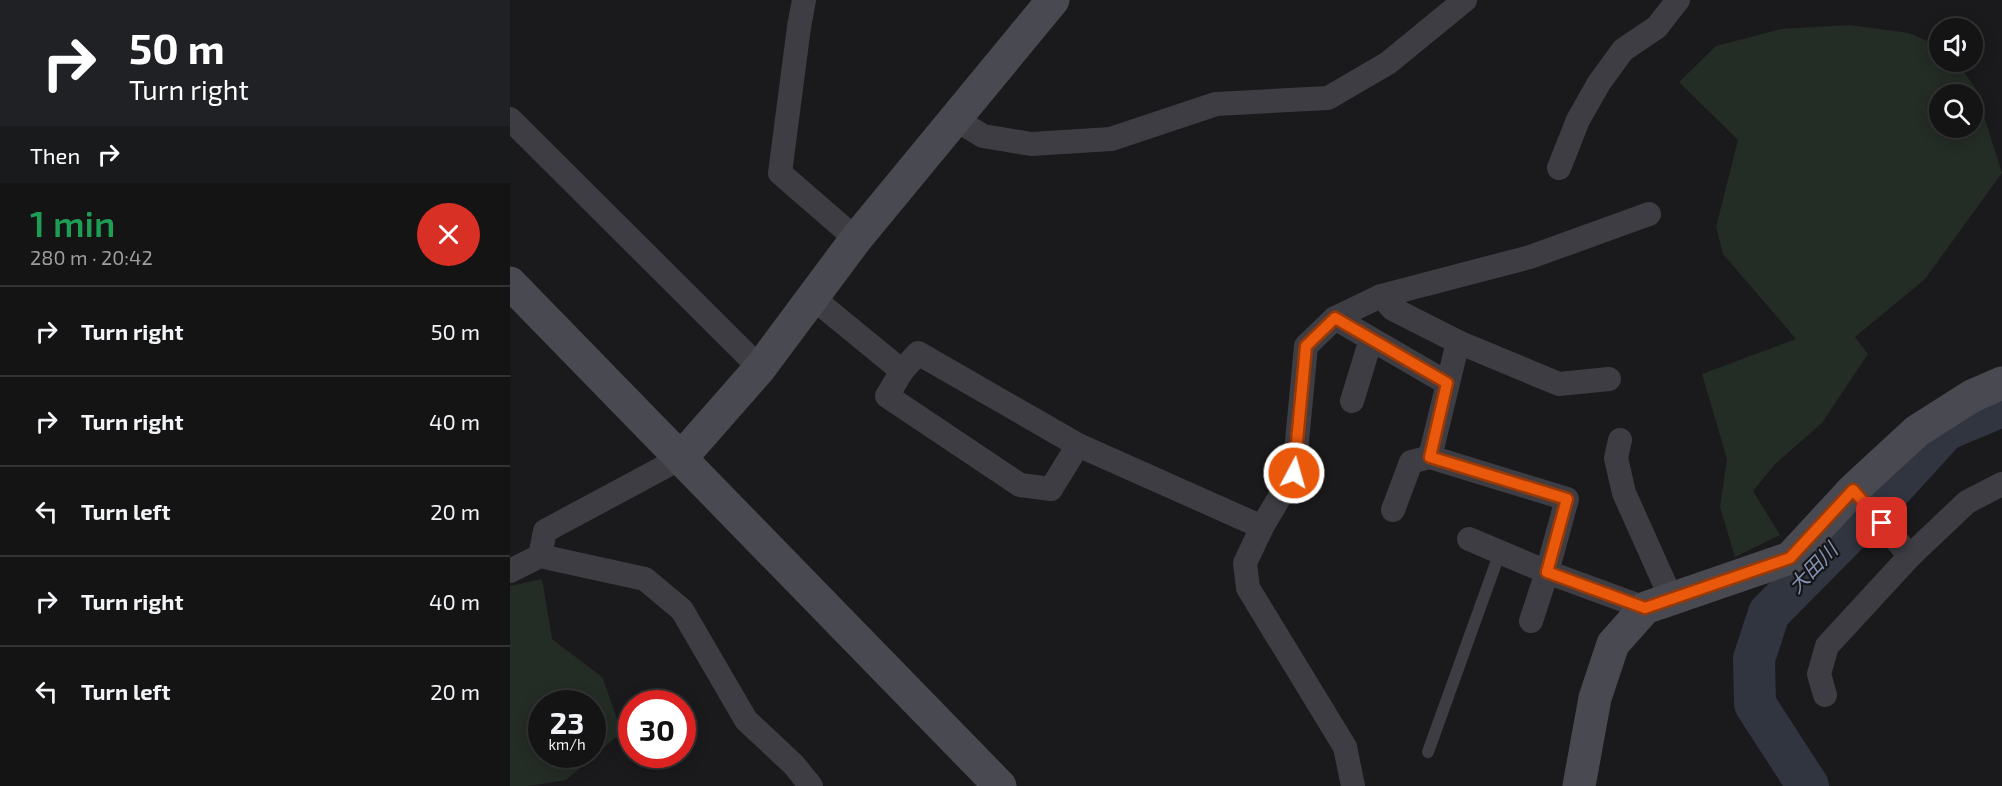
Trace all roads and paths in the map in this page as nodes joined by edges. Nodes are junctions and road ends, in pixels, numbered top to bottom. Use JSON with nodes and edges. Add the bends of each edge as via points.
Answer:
{"nodes":[{"id":1,"x":804,"y":0,"type":"edge"},
{"id":2,"x":1053,"y":0,"type":"edge"},
{"id":3,"x":1465,"y":0,"type":"edge"},
{"id":4,"x":1678,"y":0,"type":"edge"},
{"id":5,"x":955,"y":119,"type":"junction"},
{"id":6,"x":510,"y":120,"type":"edge"},
{"id":7,"x":1559,"y":168,"type":"dead end"},
{"id":8,"x":1649,"y":214,"type":"dead end"},
{"id":9,"x":856,"y":239,"type":"junction"},
{"id":10,"x":510,"y":283,"type":"edge"},
{"id":11,"x":1381,"y":296,"type":"junction"},
{"id":12,"x":813,"y":298,"type":"junction"},
{"id":13,"x":1335,"y":318,"type":"junction"},
{"id":14,"x":1371,"y":339,"type":"junction"},
{"id":15,"x":1458,"y":342,"type":"junction"},
{"id":16,"x":760,"y":368,"type":"junction"},
{"id":17,"x":902,"y":371,"type":"junction"},
{"id":18,"x":1609,"y":379,"type":"dead end"},
{"id":19,"x":1447,"y":383,"type":"junction"},
{"id":20,"x":2002,"y":384,"type":"edge"},
{"id":21,"x":1352,"y":401,"type":"dead end"},
{"id":22,"x":1620,"y":440,"type":"dead end"},
{"id":23,"x":1078,"y":445,"type":"junction"},
{"id":24,"x":1430,"y":457,"type":"junction"},
{"id":25,"x":681,"y":458,"type":"junction"},
{"id":26,"x":2002,"y":484,"type":"edge"},
{"id":27,"x":1853,"y":490,"type":"junction"},
{"id":28,"x":1393,"y":510,"type":"dead end"},
{"id":29,"x":1262,"y":527,"type":"junction"},
{"id":30,"x":1469,"y":539,"type":"dead end"},
{"id":31,"x":1500,"y":552,"type":"junction"},
{"id":32,"x":540,"y":556,"type":"junction"},
{"id":33,"x":1910,"y":556,"type":"junction"},
{"id":34,"x":510,"y":571,"type":"edge"},
{"id":35,"x":1547,"y":572,"type":"junction"},
{"id":36,"x":1659,"y":604,"type":"junction"},
{"id":37,"x":1531,"y":621,"type":"dead end"},
{"id":38,"x":1825,"y":695,"type":"dead end"},
{"id":39,"x":1428,"y":752,"type":"dead end"},
{"id":40,"x":811,"y":786,"type":"edge"},
{"id":41,"x":1000,"y":786,"type":"edge"},
{"id":42,"x":1353,"y":786,"type":"edge"},
{"id":43,"x":1579,"y":786,"type":"edge"}],
"edges":[{"from":1,"to":9,"type":"street","via":[[780,173]]},
{"from":2,"to":5,"type":"street"},
{"from":3,"to":5,"type":"street","via":[[1388,63],[1328,98],[1216,104],[1111,139],[1031,144],[983,136]]},
{"from":4,"to":7,"type":"street","via":[[1657,27],[1623,50],[1599,83],[1578,120]]},
{"from":5,"to":9,"type":"street"},
{"from":6,"to":16,"type":"street"},
{"from":8,"to":11,"type":"street","via":[[1530,256]]},
{"from":9,"to":12,"type":"street"},
{"from":10,"to":25,"type":"street"},
{"from":11,"to":13,"type":"street"},
{"from":11,"to":15,"type":"street","via":[[1393,309]]},
{"from":12,"to":16,"type":"street"},
{"from":12,"to":17,"type":"street"},
{"from":13,"to":14,"type":"street"},
{"from":13,"to":29,"type":"street","via":[[1306,346],[1294,473]]},
{"from":14,"to":19,"type":"street"},
{"from":14,"to":21,"type":"street"},
{"from":15,"to":18,"type":"street","via":[[1560,384]]},
{"from":15,"to":19,"type":"street"},
{"from":16,"to":25,"type":"street"},
{"from":17,"to":23,"type":"street","via":[[918,353]]},
{"from":17,"to":23,"type":"street","via":[[887,396],[1020,485],[1051,489]]},
{"from":19,"to":24,"type":"street"},
{"from":20,"to":27,"type":"street","via":[[1972,396],[1917,430]]},
{"from":22,"to":36,"type":"street","via":[[1616,458],[1624,493]]},
{"from":23,"to":29,"type":"street"},
{"from":24,"to":28,"type":"street","via":[[1411,462]]},
{"from":24,"to":35,"type":"street","via":[[1567,499]]},
{"from":25,"to":32,"type":"street","via":[[545,531]]},
{"from":25,"to":41,"type":"street"},
{"from":26,"to":33,"type":"street","via":[[1967,502]]},
{"from":27,"to":33,"type":"street"},
{"from":27,"to":36,"type":"street","via":[[1790,558]]},
{"from":29,"to":42,"type":"street","via":[[1245,563],[1248,588],[1345,747]]},
{"from":30,"to":31,"type":"street"},
{"from":31,"to":35,"type":"street"},
{"from":31,"to":39,"type":"lane"},
{"from":32,"to":34,"type":"street"},
{"from":32,"to":40,"type":"street","via":[[645,579],[653,585],[682,610],[746,720]]},
{"from":33,"to":38,"type":"street","via":[[1827,646],[1819,674]]},
{"from":35,"to":36,"type":"street"},
{"from":35,"to":37,"type":"street"},
{"from":36,"to":43,"type":"street","via":[[1613,644],[1595,698]]}]}
